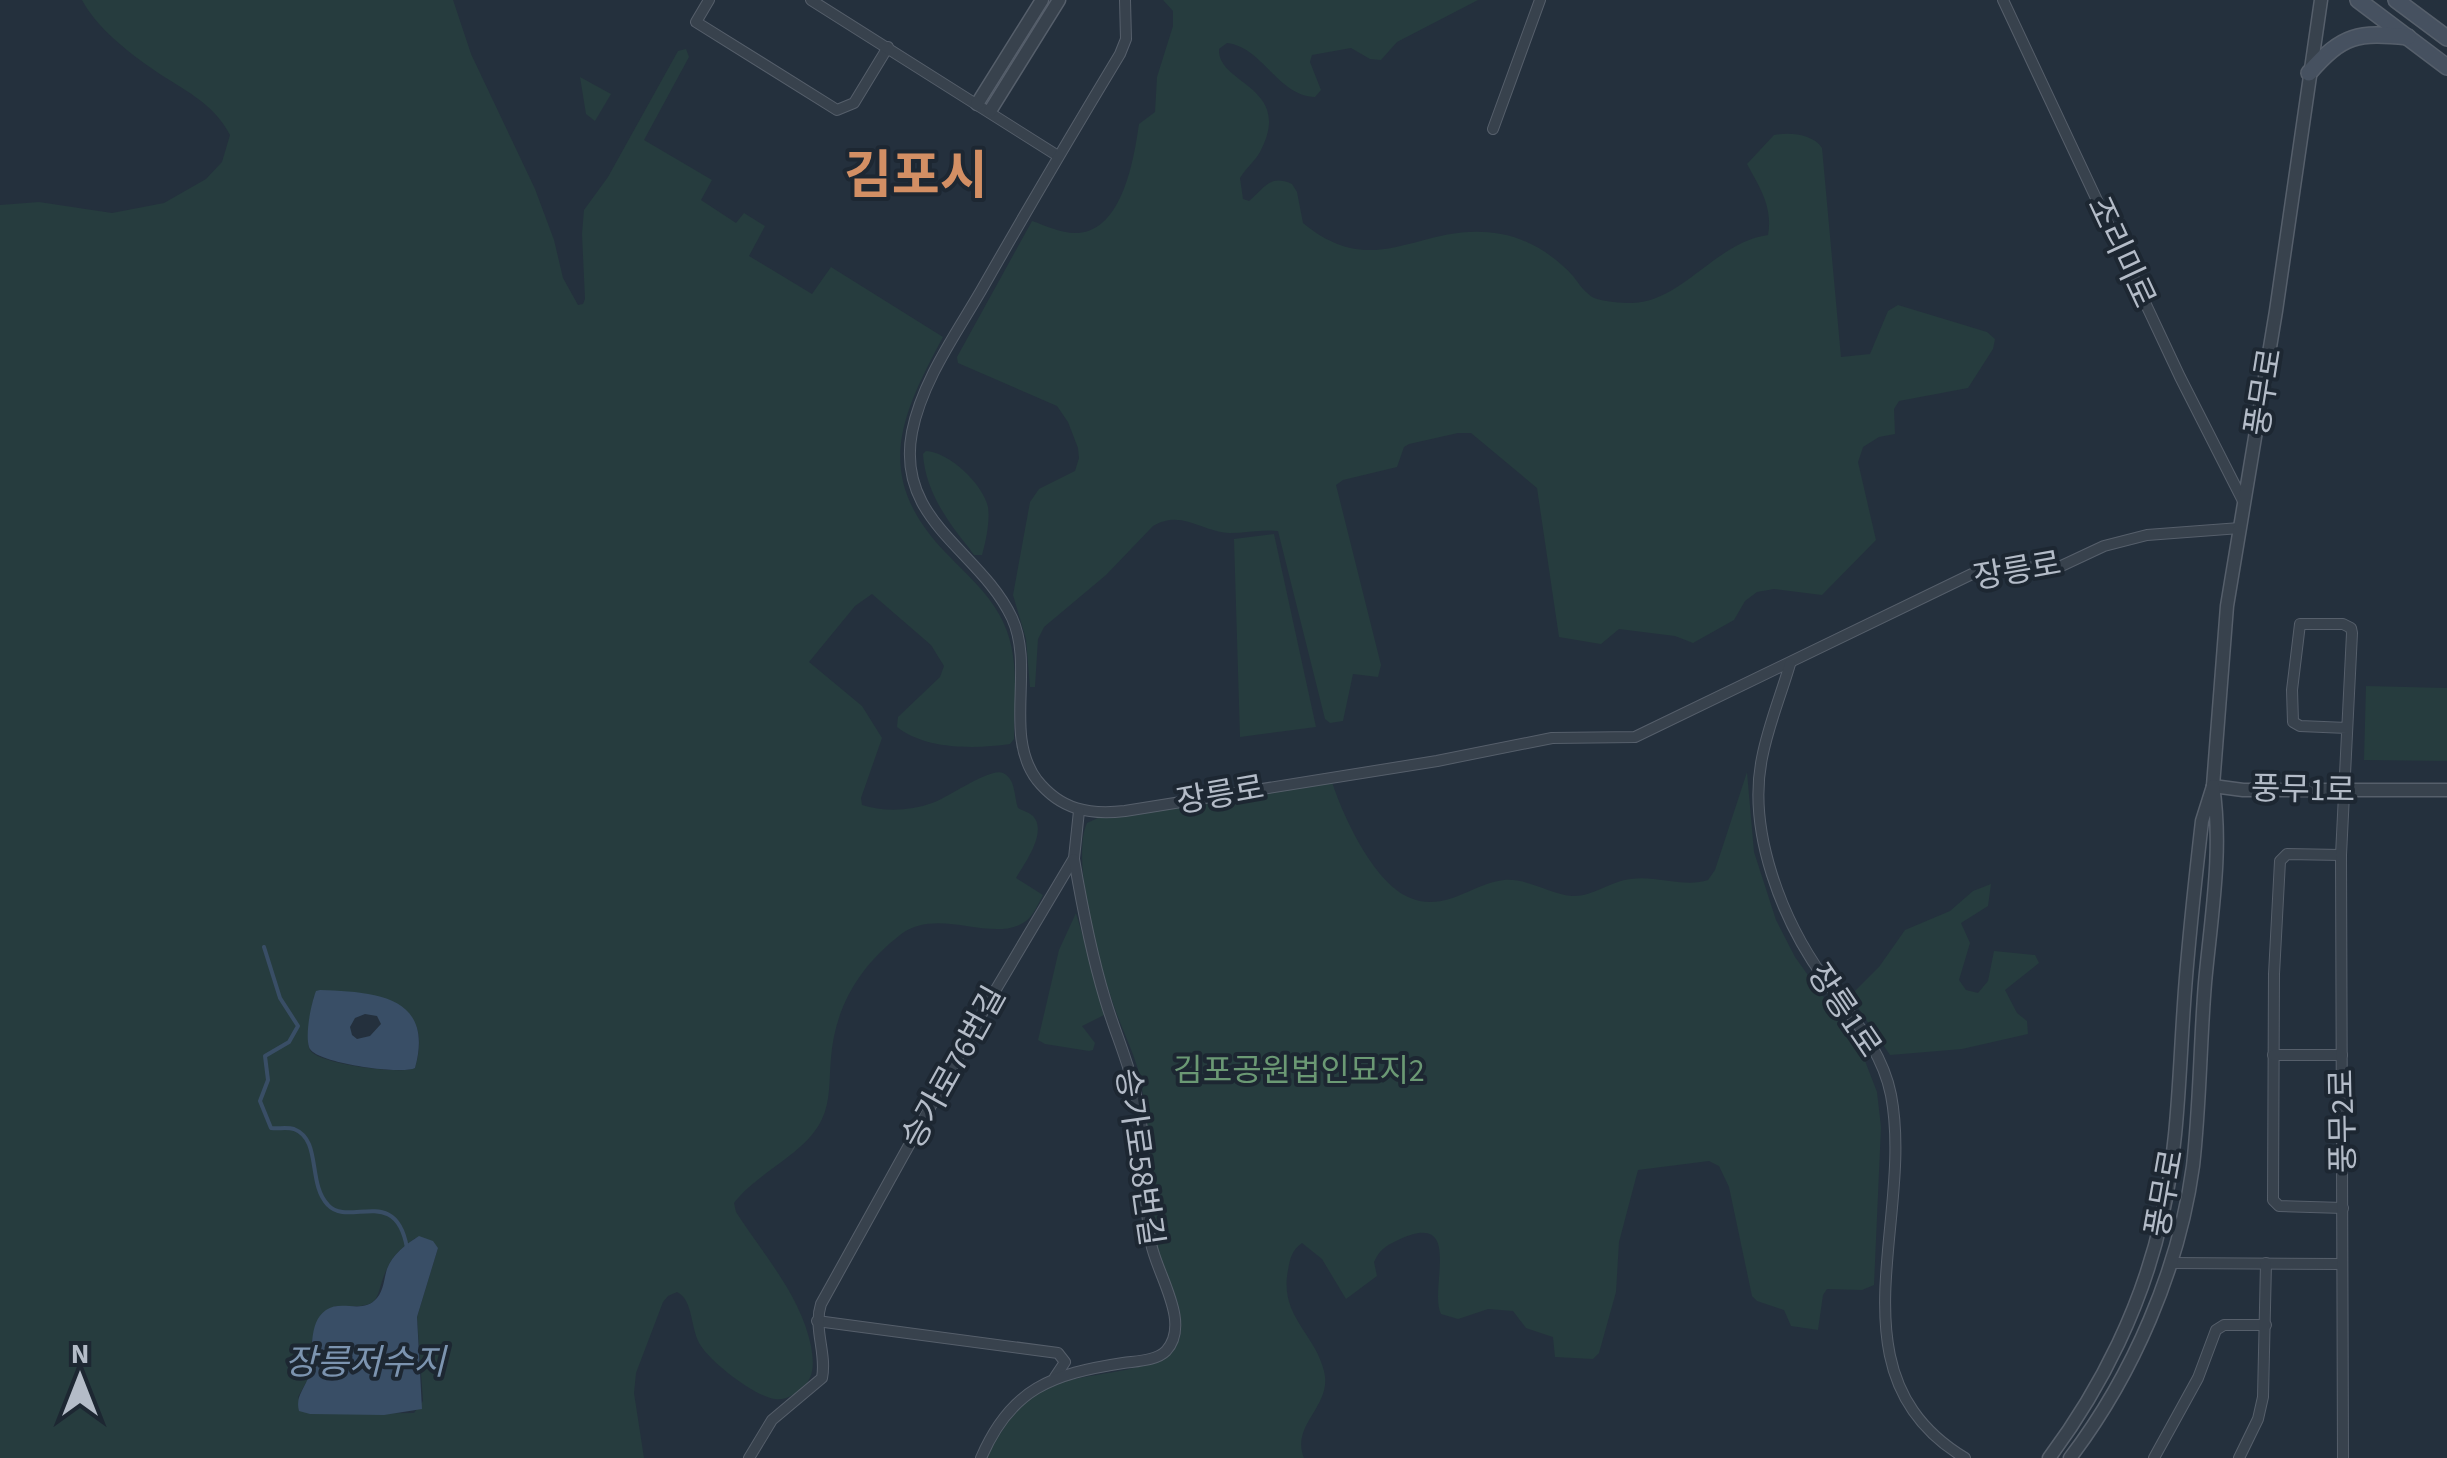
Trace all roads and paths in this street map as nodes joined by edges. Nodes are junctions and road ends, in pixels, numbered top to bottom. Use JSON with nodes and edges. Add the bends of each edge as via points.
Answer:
{"nodes":[{"id":1,"x":709,"y":0,"type":"edge"},
{"id":2,"x":810,"y":0,"type":"edge"},
{"id":3,"x":1042,"y":0,"type":"edge"},
{"id":4,"x":1058,"y":0,"type":"edge"},
{"id":5,"x":1125,"y":0,"type":"edge"},
{"id":6,"x":1540,"y":0,"type":"edge"},
{"id":7,"x":2003,"y":0,"type":"edge"},
{"id":8,"x":2321,"y":0,"type":"edge"},
{"id":9,"x":2358,"y":0,"type":"edge"},
{"id":10,"x":2396,"y":0,"type":"edge"},
{"id":11,"x":2408,"y":37,"type":"junction"},
{"id":12,"x":2447,"y":38,"type":"edge"},
{"id":13,"x":888,"y":46,"type":"junction"},
{"id":14,"x":2447,"y":67,"type":"edge"},
{"id":15,"x":2309,"y":73,"type":"junction"},
{"id":16,"x":984,"y":107,"type":"junction"},
{"id":17,"x":1493,"y":129,"type":"dead end"},
{"id":18,"x":1058,"y":156,"type":"junction"},
{"id":19,"x":2244,"y":503,"type":"junction"},
{"id":20,"x":2240,"y":528,"type":"junction"},
{"id":21,"x":1790,"y":664,"type":"junction"},
{"id":22,"x":2347,"y":728,"type":"junction"},
{"id":23,"x":2213,"y":786,"type":"junction"},
{"id":24,"x":2344,"y":788,"type":"junction"},
{"id":25,"x":2447,"y":788,"type":"edge"},
{"id":26,"x":1078,"y":811,"type":"junction"},
{"id":27,"x":2341,"y":855,"type":"junction"},
{"id":28,"x":1074,"y":858,"type":"junction"},
{"id":29,"x":2273,"y":1055,"type":"junction"},
{"id":30,"x":2342,"y":1055,"type":"junction"},
{"id":31,"x":2343,"y":1208,"type":"junction"},
{"id":32,"x":2171,"y":1262,"type":"junction"},
{"id":33,"x":2266,"y":1263,"type":"junction"},
{"id":34,"x":2342,"y":1264,"type":"junction"},
{"id":35,"x":817,"y":1321,"type":"junction"},
{"id":36,"x":2266,"y":1325,"type":"junction"},
{"id":37,"x":1055,"y":1377,"type":"junction"},
{"id":38,"x":749,"y":1458,"type":"edge"},
{"id":39,"x":980,"y":1458,"type":"edge"},
{"id":40,"x":1965,"y":1458,"type":"edge"},
{"id":41,"x":2049,"y":1458,"type":"edge"},
{"id":42,"x":2070,"y":1458,"type":"edge"},
{"id":43,"x":2154,"y":1458,"type":"edge"},
{"id":44,"x":2239,"y":1458,"type":"edge"},
{"id":45,"x":2343,"y":1458,"type":"edge"}],
"edges":[{"from":1,"to":13,"type":"street","via":[[696,22],[837,110],[854,103]]},
{"from":2,"to":13,"type":"street"},
{"from":3,"to":16,"type":"street"},
{"from":4,"to":16,"type":"street"},
{"from":5,"to":18,"type":"street","via":[[1120,54]]},
{"from":6,"to":17,"type":"street"},
{"from":7,"to":19,"type":"street","name":"조리미로"},
{"from":8,"to":15,"type":"street","name":"풍무로"},
{"from":9,"to":11,"type":"main road"},
{"from":10,"to":12,"type":"main road"},
{"from":11,"to":14,"type":"main road"},
{"from":11,"to":15,"type":"main road","via":[[2348,38]]},
{"from":13,"to":16,"type":"street"},
{"from":15,"to":19,"type":"street","name":"풍무로"},
{"from":16,"to":18,"type":"street"},
{"from":18,"to":26,"type":"street","via":[[938,368],[915,418],[909,452],[920,501],[1014,623],[1029,767],[1046,789]]},
{"from":19,"to":20,"type":"street","name":"풍무로"},
{"from":20,"to":21,"type":"street","name":"장릉로","via":[[2120,540],[2057,568],[1985,570]]},
{"from":20,"to":23,"type":"street","name":"풍무로"},
{"from":21,"to":26,"type":"street","name":"장릉로","via":[[1635,737],[1552,738],[1124,811]]},
{"from":21,"to":40,"type":"street","name":"장릉1로","via":[[1760,773],[1768,860],[1796,934],[1885,1072],[1894,1132],[1888,1354],[1916,1418]]},
{"from":22,"to":22,"type":"street","name":"풍무2로","via":[[2351,628],[2300,624],[2293,722]]},
{"from":22,"to":24,"type":"street","name":"풍무2로"},
{"from":23,"to":24,"type":"street","name":"풍무1로"},
{"from":23,"to":32,"type":"street","name":"풍무로","via":[[2218,821],[2194,1146]]},
{"from":23,"to":41,"type":"street","name":"풍무로","via":[[2202,821],[2162,1219],[2103,1374]]},
{"from":24,"to":25,"type":"street","name":"풍무1로"},
{"from":24,"to":27,"type":"street","name":"풍무2로"},
{"from":26,"to":28,"type":"street","name":"승가로76번길"},
{"from":27,"to":29,"type":"street","via":[[2281,857]]},
{"from":27,"to":30,"type":"street","name":"풍무2로"},
{"from":28,"to":35,"type":"street","name":"승가로76번길","via":[[835,1277]]},
{"from":28,"to":37,"type":"street","name":"승가로58번길","via":[[1086,928],[1137,1097],[1151,1244],[1175,1330],[1160,1355]]},
{"from":29,"to":30,"type":"street"},
{"from":29,"to":31,"type":"street","via":[[2274,1203]]},
{"from":30,"to":31,"type":"street","name":"풍무2로"},
{"from":31,"to":34,"type":"street","name":"풍무2로"},
{"from":32,"to":33,"type":"street"},
{"from":32,"to":42,"type":"street","name":"풍무로","via":[[2140,1340]]},
{"from":33,"to":34,"type":"street"},
{"from":33,"to":36,"type":"street"},
{"from":34,"to":45,"type":"street","name":"풍무2로"},
{"from":35,"to":37,"type":"street","via":[[1058,1353],[1065,1362]]},
{"from":35,"to":38,"type":"street","via":[[822,1378],[772,1420]]},
{"from":36,"to":43,"type":"street","via":[[2216,1330]]},
{"from":36,"to":44,"type":"street","via":[[2261,1408]]},
{"from":37,"to":39,"type":"street","name":"승가로58번길","via":[[1008,1411]]}]}
